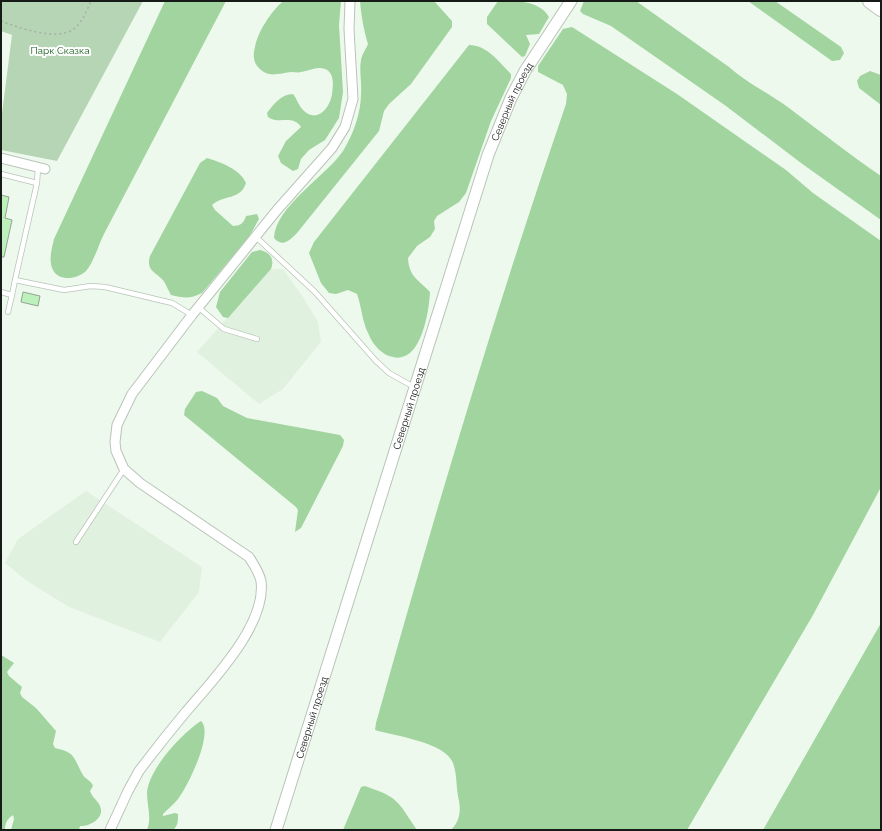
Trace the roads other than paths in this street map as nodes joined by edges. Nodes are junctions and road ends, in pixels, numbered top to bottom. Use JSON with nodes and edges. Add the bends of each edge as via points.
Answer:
{"nodes":[{"id":1,"x":350,"y":1,"type":"edge"},
{"id":2,"x":571,"y":1,"type":"edge"},
{"id":3,"x":870,"y":1,"type":"edge"},
{"id":4,"x":881,"y":9,"type":"edge"},
{"id":5,"x":1,"y":158,"type":"edge"},
{"id":6,"x":41,"y":168,"type":"joint"},
{"id":7,"x":1,"y":174,"type":"edge"},
{"id":8,"x":37,"y":183,"type":"junction"},
{"id":9,"x":256,"y":237,"type":"junction"},
{"id":10,"x":15,"y":280,"type":"junction"},
{"id":11,"x":1,"y":292,"type":"edge"},
{"id":12,"x":12,"y":295,"type":"junction"},
{"id":13,"x":198,"y":307,"type":"junction"},
{"id":14,"x":8,"y":312,"type":"dead end"},
{"id":15,"x":192,"y":315,"type":"junction"},
{"id":16,"x":258,"y":339,"type":"dead end"},
{"id":17,"x":414,"y":387,"type":"junction"},
{"id":18,"x":124,"y":469,"type":"junction"},
{"id":19,"x":76,"y":542,"type":"dead end"},
{"id":20,"x":110,"y":830,"type":"edge"},
{"id":21,"x":276,"y":830,"type":"edge"}],
"edges":[{"from":1,"to":9,"type":"street","via":[[353,99],[345,127],[332,148]]},
{"from":2,"to":17,"type":"street","name":"Северный проезд","via":[[525,71],[498,126]]},
{"from":3,"to":4,"type":"main road"},
{"from":5,"to":6,"type":"street"},
{"from":6,"to":8,"type":"lane"},
{"from":7,"to":8,"type":"lane"},
{"from":8,"to":10,"type":"lane"},
{"from":9,"to":13,"type":"street"},
{"from":9,"to":17,"type":"lane","via":[[314,292],[376,361],[389,373]]},
{"from":10,"to":12,"type":"lane"},
{"from":10,"to":15,"type":"lane","via":[[64,290],[91,286],[105,287],[172,303]]},
{"from":11,"to":12,"type":"lane"},
{"from":12,"to":14,"type":"lane"},
{"from":13,"to":15,"type":"street"},
{"from":13,"to":16,"type":"lane","via":[[224,329]]},
{"from":15,"to":18,"type":"street","via":[[145,374],[122,412],[115,442]]},
{"from":17,"to":21,"type":"street","name":"Северный проезд"},
{"from":18,"to":19,"type":"lane"},
{"from":18,"to":20,"type":"street","via":[[140,483],[249,557],[258,570],[261,589],[255,614],[238,648],[140,771]]}]}
